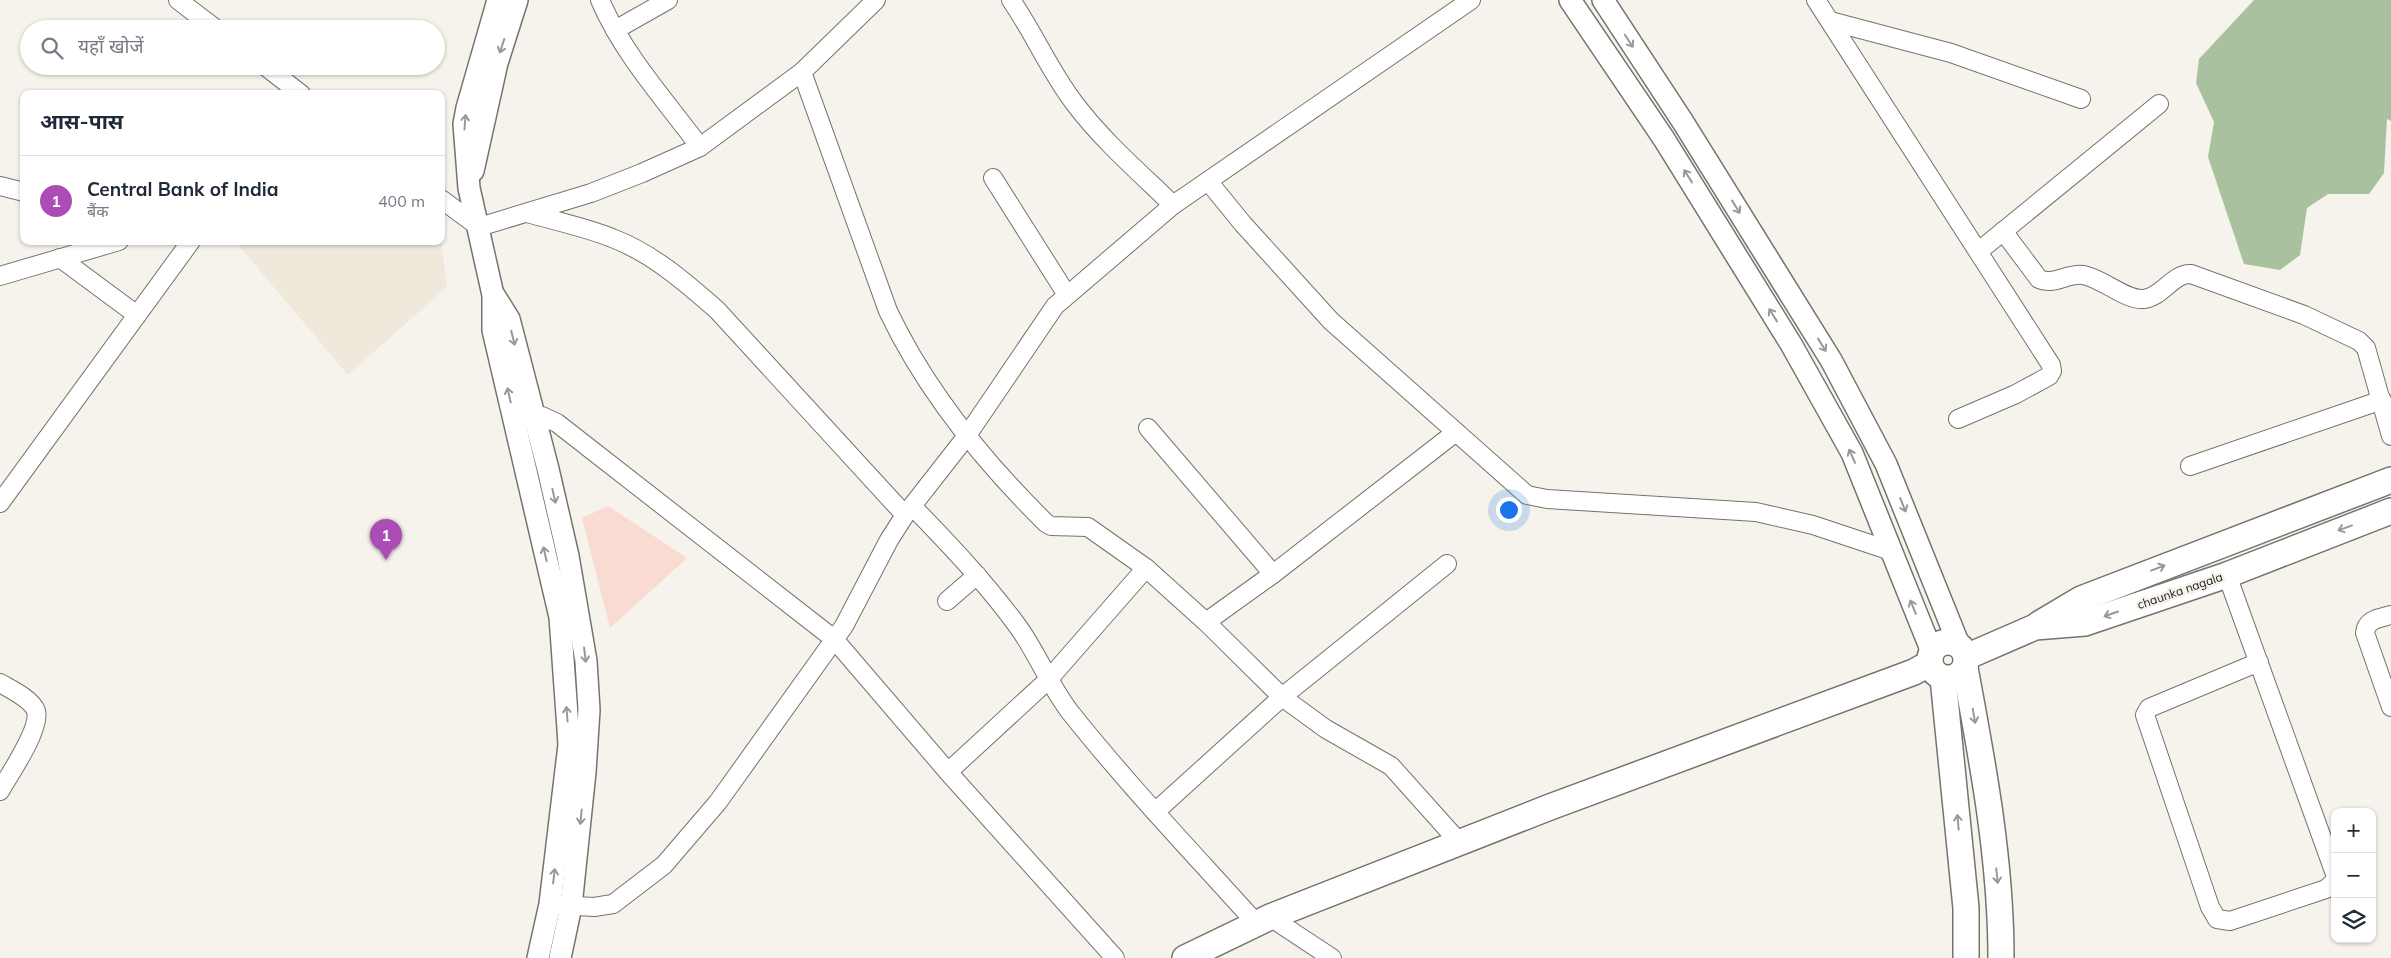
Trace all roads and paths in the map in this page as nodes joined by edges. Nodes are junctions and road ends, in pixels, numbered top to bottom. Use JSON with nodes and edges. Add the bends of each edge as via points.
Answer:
{"nodes":[{"id":1,"x":178,"y":0,"type":"edge"},
{"id":2,"x":498,"y":0,"type":"edge"},
{"id":3,"x":517,"y":0,"type":"edge"},
{"id":4,"x":600,"y":0,"type":"edge"},
{"id":5,"x":668,"y":0,"type":"edge"},
{"id":6,"x":876,"y":0,"type":"edge"},
{"id":7,"x":1011,"y":0,"type":"edge"},
{"id":8,"x":1471,"y":0,"type":"edge"},
{"id":9,"x":1570,"y":0,"type":"edge"},
{"id":10,"x":1603,"y":0,"type":"edge"},
{"id":11,"x":1816,"y":0,"type":"edge"},
{"id":12,"x":204,"y":20,"type":"edge"},
{"id":13,"x":1830,"y":21,"type":"junction"},
{"id":14,"x":615,"y":30,"type":"junction"},
{"id":15,"x":802,"y":72,"type":"junction"},
{"id":16,"x":277,"y":75,"type":"edge"},
{"id":17,"x":296,"y":90,"type":"edge"},
{"id":18,"x":2081,"y":99,"type":"dead end"},
{"id":19,"x":2159,"y":104,"type":"dead end"},
{"id":20,"x":700,"y":147,"type":"junction"},
{"id":21,"x":993,"y":178,"type":"dead end"},
{"id":22,"x":1208,"y":181,"type":"junction"},
{"id":23,"x":0,"y":186,"type":"edge"},
{"id":24,"x":469,"y":188,"type":"junction"},
{"id":25,"x":20,"y":191,"type":"edge"},
{"id":26,"x":445,"y":202,"type":"edge"},
{"id":27,"x":1173,"y":205,"type":"junction"},
{"id":28,"x":526,"y":213,"type":"junction"},
{"id":29,"x":479,"y":227,"type":"junction"},
{"id":30,"x":2003,"y":231,"type":"junction"},
{"id":31,"x":105,"y":245,"type":"edge"},
{"id":32,"x":188,"y":245,"type":"edge"},
{"id":33,"x":1979,"y":251,"type":"junction"},
{"id":34,"x":60,"y":258,"type":"junction"},
{"id":35,"x":0,"y":276,"type":"edge"},
{"id":36,"x":1067,"y":295,"type":"junction"},
{"id":37,"x":137,"y":315,"type":"junction"},
{"id":38,"x":2382,"y":400,"type":"junction"},
{"id":39,"x":524,"y":417,"type":"junction"},
{"id":40,"x":1958,"y":418,"type":"dead end"},
{"id":41,"x":1148,"y":428,"type":"dead end"},
{"id":42,"x":1456,"y":432,"type":"junction"},
{"id":43,"x":2391,"y":436,"type":"edge"},
{"id":44,"x":966,"y":437,"type":"junction"},
{"id":45,"x":2190,"y":466,"type":"dead end"},
{"id":46,"x":2391,"y":480,"type":"edge"},
{"id":47,"x":0,"y":503,"type":"edge"},
{"id":48,"x":908,"y":510,"type":"junction"},
{"id":49,"x":2391,"y":511,"type":"edge"},
{"id":50,"x":1891,"y":551,"type":"junction"},
{"id":51,"x":1448,"y":564,"type":"dead end"},
{"id":52,"x":1146,"y":568,"type":"junction"},
{"id":53,"x":1273,"y":574,"type":"junction"},
{"id":54,"x":977,"y":575,"type":"junction"},
{"id":55,"x":2227,"y":575,"type":"junction"},
{"id":56,"x":947,"y":601,"type":"dead end"},
{"id":57,"x":2391,"y":615,"type":"edge"},
{"id":58,"x":1206,"y":622,"type":"junction"},
{"id":59,"x":2035,"y":626,"type":"junction"},
{"id":60,"x":834,"y":640,"type":"junction"},
{"id":61,"x":1964,"y":657,"type":"junction"},
{"id":62,"x":2259,"y":662,"type":"junction"},
{"id":63,"x":1935,"y":664,"type":"junction"},
{"id":64,"x":1048,"y":680,"type":"junction"},
{"id":65,"x":0,"y":683,"type":"edge"},
{"id":66,"x":1282,"y":697,"type":"junction"},
{"id":67,"x":2391,"y":707,"type":"edge"},
{"id":68,"x":948,"y":772,"type":"junction"},
{"id":69,"x":0,"y":791,"type":"edge"},
{"id":70,"x":1155,"y":812,"type":"junction"},
{"id":71,"x":1459,"y":842,"type":"junction"},
{"id":72,"x":2331,"y":863,"type":"edge"},
{"id":73,"x":2331,"y":885,"type":"edge"},
{"id":74,"x":550,"y":904,"type":"junction"},
{"id":75,"x":571,"y":906,"type":"junction"},
{"id":76,"x":1263,"y":919,"type":"junction"},
{"id":77,"x":538,"y":958,"type":"edge"},
{"id":78,"x":560,"y":958,"type":"edge"},
{"id":79,"x":1115,"y":958,"type":"edge"},
{"id":80,"x":1185,"y":958,"type":"edge"},
{"id":81,"x":1332,"y":958,"type":"edge"},
{"id":82,"x":1966,"y":958,"type":"edge"},
{"id":83,"x":2001,"y":958,"type":"edge"}],
"edges":[{"from":1,"to":12,"type":"street"},
{"from":24,"to":2,"type":"street","one_way":true,"via":[[464,124]]},
{"from":3,"to":24,"type":"street","one_way":true,"via":[[492,80],[484,131]]},
{"from":4,"to":14,"type":"street"},
{"from":5,"to":14,"type":"street"},
{"from":6,"to":15,"type":"street"},
{"from":7,"to":27,"type":"street","via":[[1074,103]]},
{"from":8,"to":22,"type":"street"},
{"from":50,"to":9,"type":"street","one_way":true,"via":[[1852,453],[1791,344],[1664,139]]},
{"from":10,"to":61,"type":"street","one_way":true,"via":[[1831,360],[1886,464]]},
{"from":11,"to":13,"type":"street"},
{"from":13,"to":18,"type":"street","via":[[1951,53]]},
{"from":13,"to":33,"type":"street"},
{"from":14,"to":20,"type":"street"},
{"from":15,"to":20,"type":"street"},
{"from":15,"to":44,"type":"street","via":[[888,311],[904,344]]},
{"from":16,"to":17,"type":"street"},
{"from":19,"to":30,"type":"street"},
{"from":20,"to":28,"type":"street","via":[[642,174]]},
{"from":21,"to":36,"type":"street"},
{"from":22,"to":27,"type":"street"},
{"from":22,"to":42,"type":"street","via":[[1331,321]]},
{"from":23,"to":25,"type":"street"},
{"from":24,"to":29,"type":"street"},
{"from":26,"to":29,"type":"street"},
{"from":27,"to":36,"type":"street"},
{"from":28,"to":29,"type":"street"},
{"from":28,"to":48,"type":"street","via":[[614,238],[658,263],[692,288],[717,310]]},
{"from":29,"to":39,"type":"street","via":[[493,294],[493,330]]},
{"from":30,"to":33,"type":"street"},
{"from":30,"to":38,"type":"street","via":[[2044,282],[2086,275],[2138,299],[2146,299],[2183,275],[2191,274],[2304,315],[2366,348]]},
{"from":31,"to":34,"type":"street"},
{"from":32,"to":37,"type":"street"},
{"from":33,"to":40,"type":"street","via":[[2052,371],[2049,376],[2016,394]]},
{"from":34,"to":35,"type":"street"},
{"from":34,"to":37,"type":"street"},
{"from":36,"to":44,"type":"street","via":[[1049,313]]},
{"from":37,"to":47,"type":"street"},
{"from":38,"to":43,"type":"street"},
{"from":38,"to":45,"type":"street"},
{"from":39,"to":60,"type":"street","via":[[542,416],[557,423]]},
{"from":74,"to":39,"type":"street","one_way":true,"via":[[569,744],[560,617]]},
{"from":39,"to":75,"type":"street","one_way":true,"via":[[568,556],[586,661],[588,719]]},
{"from":41,"to":53,"type":"street"},
{"from":42,"to":50,"type":"street","via":[[1521,492],[1533,497],[1756,512],[1814,525]]},
{"from":42,"to":53,"type":"street"},
{"from":44,"to":48,"type":"street"},
{"from":44,"to":52,"type":"street","via":[[1046,523],[1051,526],[1088,527]]},
{"from":59,"to":46,"type":"main road","one_way":true,"via":[[2081,598]]},
{"from":48,"to":54,"type":"street"},
{"from":48,"to":60,"type":"street"},
{"from":49,"to":55,"type":"main road","name":"chaunka nagala","one_way":true},
{"from":63,"to":50,"type":"street","one_way":true},
{"from":51,"to":66,"type":"street"},
{"from":52,"to":58,"type":"street"},
{"from":52,"to":64,"type":"street"},
{"from":53,"to":58,"type":"street"},
{"from":54,"to":56,"type":"street"},
{"from":54,"to":64,"type":"street","via":[[1020,630]]},
{"from":55,"to":59,"type":"main road","name":"chaunka nagala","one_way":true,"via":[[2085,623]]},
{"from":55,"to":62,"type":"street"},
{"from":57,"to":67,"type":"street","via":[[2365,627]]},
{"from":58,"to":66,"type":"street"},
{"from":59,"to":61,"type":"main road","name":"chaunka nagala"},
{"from":60,"to":68,"type":"street"},
{"from":60,"to":75,"type":"street","via":[[718,802],[664,865],[613,904]]},
{"from":61,"to":63,"type":"main road","name":"chaunka nagala","via":[[1958,676]]},
{"from":61,"to":63,"type":"main road","via":[[1944,642]]},
{"from":61,"to":83,"type":"main road","one_way":true,"via":[[1990,802],[2001,914]]},
{"from":62,"to":72,"type":"street"},
{"from":62,"to":73,"type":"street","via":[[2149,708],[2145,715],[2210,907],[2217,919],[2230,921]]},
{"from":63,"to":71,"type":"main road"},
{"from":82,"to":63,"type":"main road","one_way":true,"via":[[1966,908]]},
{"from":64,"to":68,"type":"street"},
{"from":64,"to":70,"type":"street","via":[[1069,711]]},
{"from":65,"to":69,"type":"street","via":[[29,703],[36,710],[37,718],[34,731]]},
{"from":66,"to":70,"type":"street"},
{"from":66,"to":71,"type":"street","via":[[1326,729],[1391,766]]},
{"from":68,"to":79,"type":"street"},
{"from":70,"to":76,"type":"street"},
{"from":71,"to":76,"type":"main road"},
{"from":74,"to":75,"type":"street"},
{"from":74,"to":77,"type":"street"},
{"from":75,"to":78,"type":"street"},
{"from":76,"to":80,"type":"main road"},
{"from":76,"to":81,"type":"street"}]}
